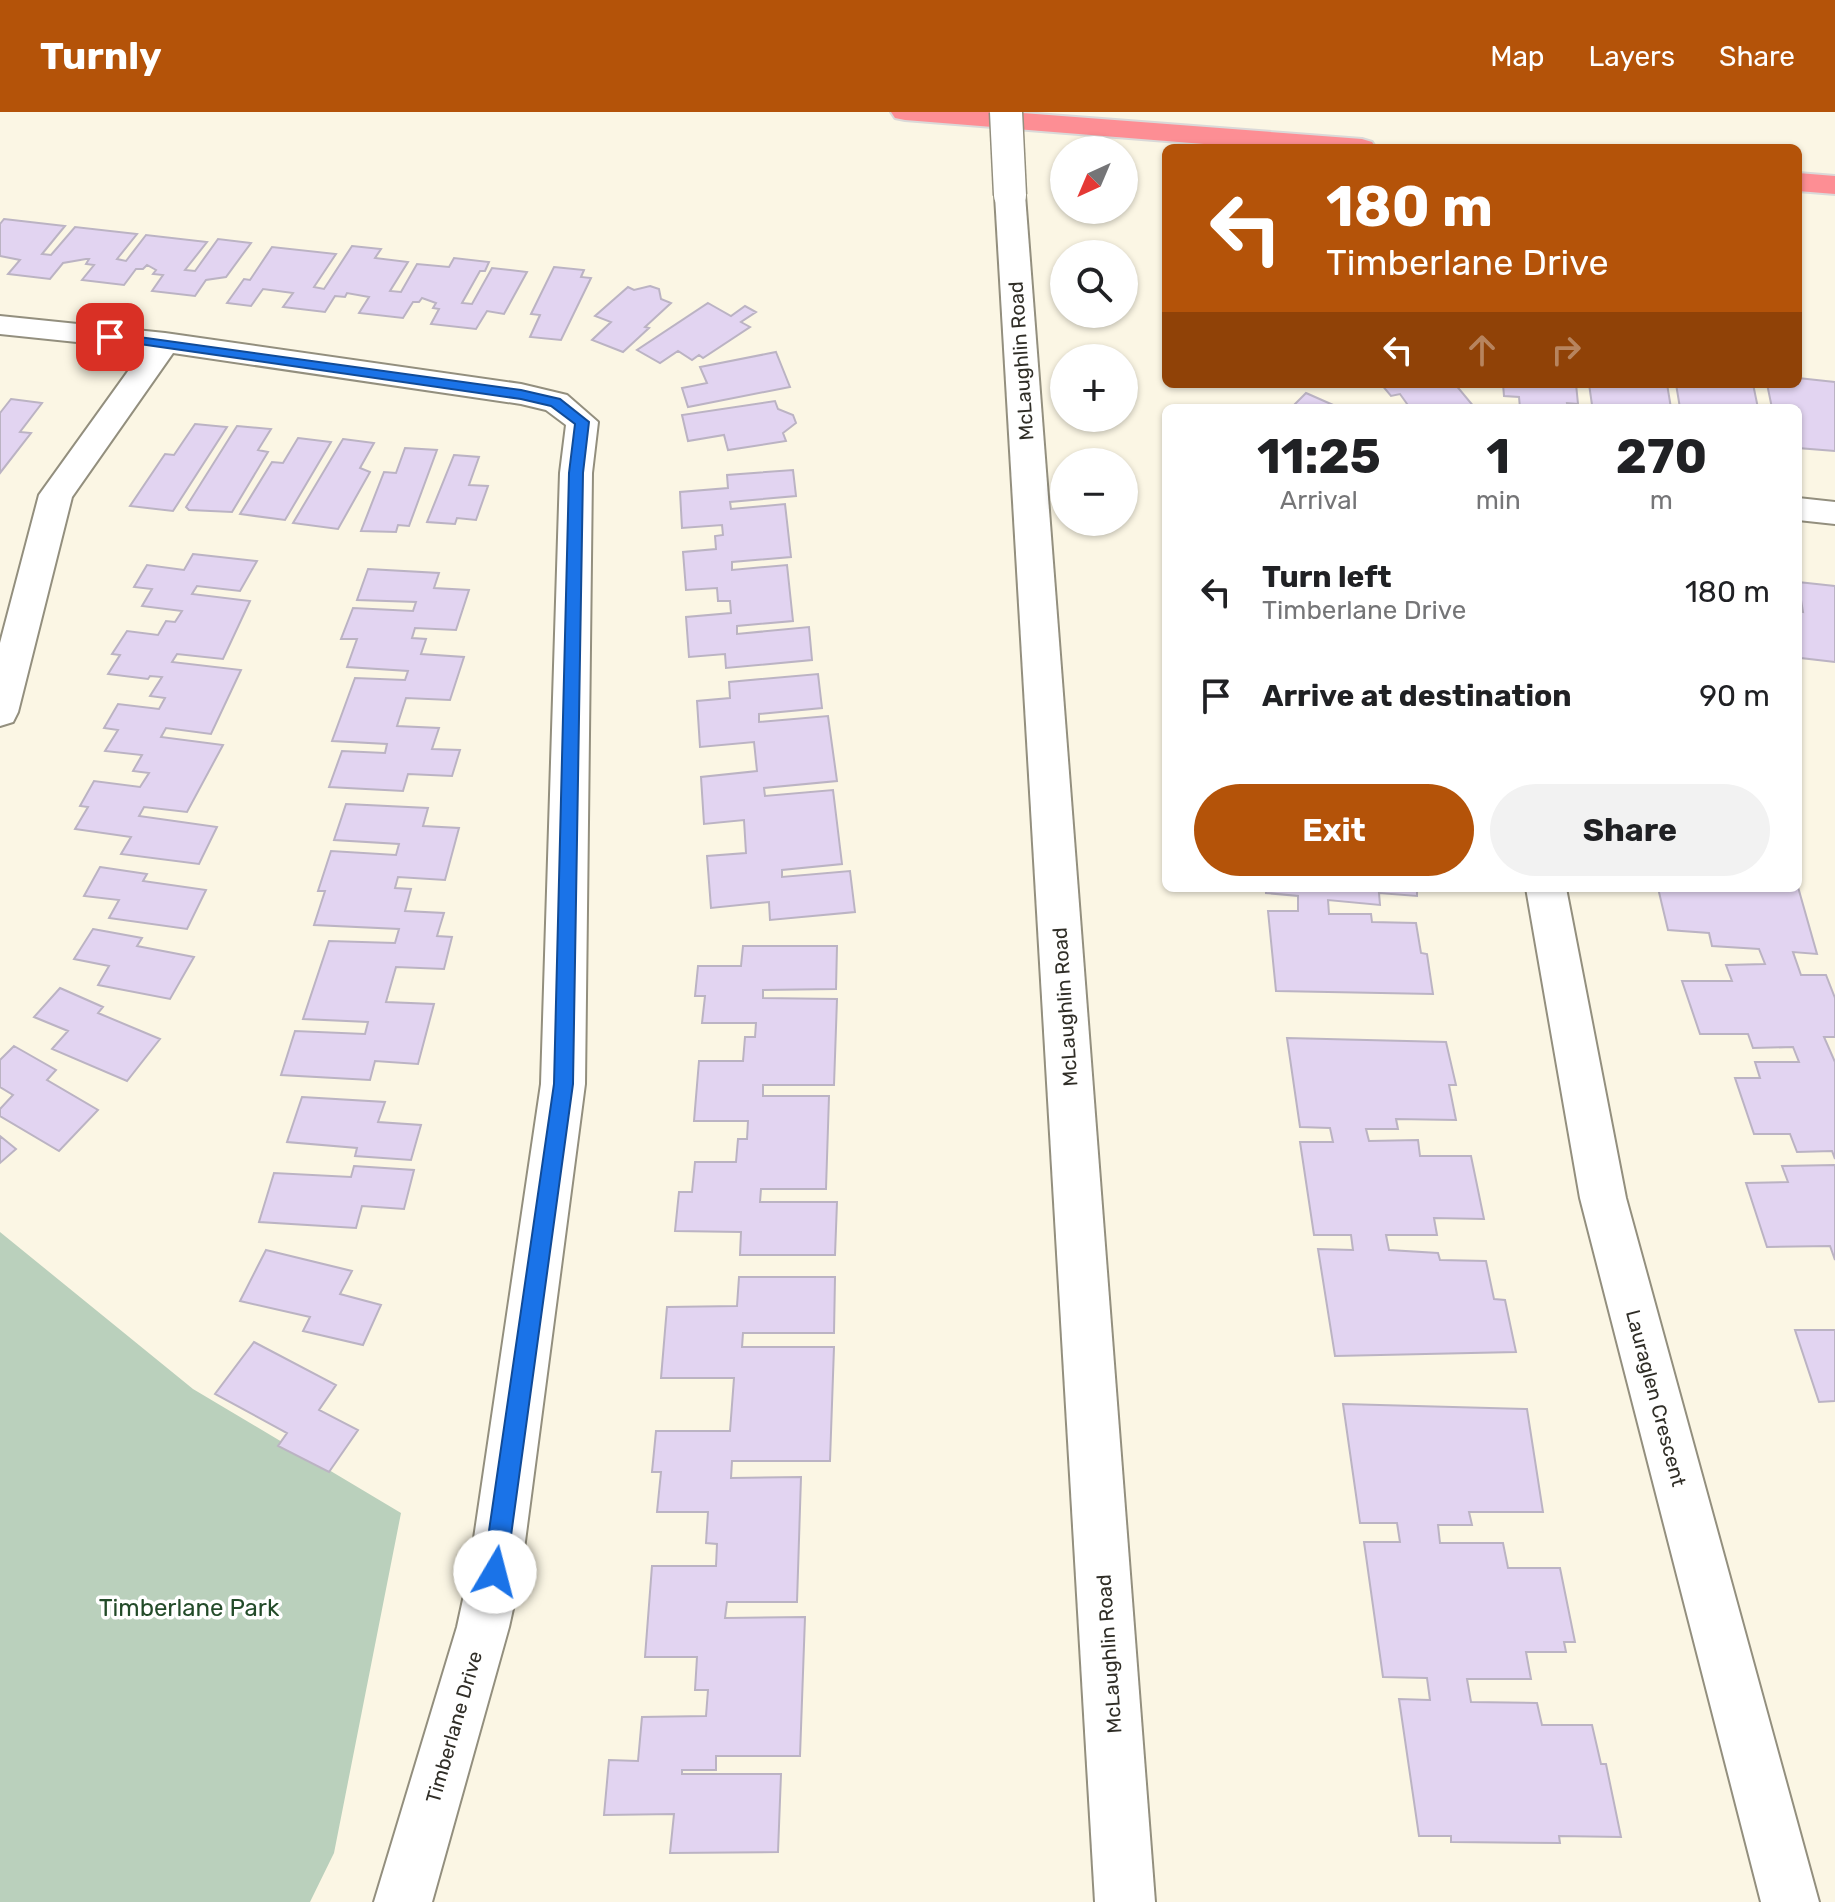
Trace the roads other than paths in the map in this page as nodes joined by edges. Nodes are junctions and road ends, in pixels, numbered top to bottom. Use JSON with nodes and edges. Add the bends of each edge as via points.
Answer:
{"nodes":[{"id":1,"x":905,"y":112,"type":"edge"},
{"id":2,"x":1006,"y":112,"type":"edge"},
{"id":3,"x":1311,"y":144,"type":"edge"},
{"id":4,"x":1802,"y":182,"type":"edge"},
{"id":5,"x":1835,"y":185,"type":"edge"},
{"id":6,"x":0,"y":325,"type":"edge"},
{"id":7,"x":165,"y":342,"type":"junction"},
{"id":8,"x":1802,"y":509,"type":"edge"},
{"id":9,"x":1835,"y":513,"type":"edge"},
{"id":10,"x":0,"y":712,"type":"edge"},
{"id":11,"x":1547,"y":892,"type":"edge"},
{"id":12,"x":403,"y":1902,"type":"edge"},
{"id":13,"x":1125,"y":1902,"type":"edge"},
{"id":14,"x":1790,"y":1902,"type":"edge"}],
"edges":[{"from":1,"to":3,"type":"highway"},
{"from":2,"to":13,"type":"street","name":"McLaughlin Road","bridge":true},
{"from":4,"to":5,"type":"highway"},
{"from":6,"to":7,"type":"street","name":"Timberlane Drive"},
{"from":7,"to":10,"type":"street","via":[[56,495]]},
{"from":7,"to":12,"type":"street","name":"Timberlane Drive","via":[[521,394],[556,402],[582,422],[576,473],[563,1084],[495,1572]]},
{"from":8,"to":9,"type":"street"},
{"from":11,"to":14,"type":"street","name":"Lauraglen Crescent","via":[[1603,1198]]}]}
